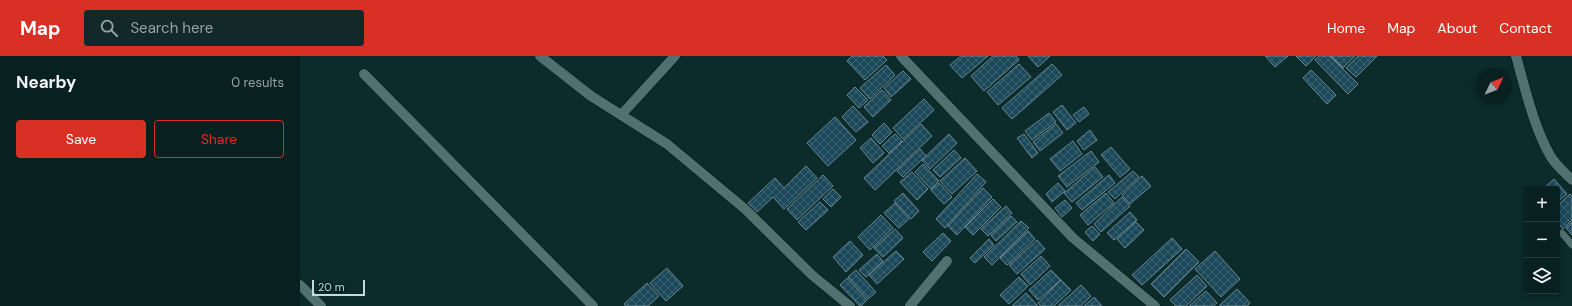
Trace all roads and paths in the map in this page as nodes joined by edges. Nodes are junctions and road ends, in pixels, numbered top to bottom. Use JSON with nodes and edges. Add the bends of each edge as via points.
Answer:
{"nodes":[{"id":1,"x":540,"y":56,"type":"edge"},
{"id":2,"x":675,"y":56,"type":"edge"},
{"id":3,"x":901,"y":56,"type":"edge"},
{"id":4,"x":1516,"y":56,"type":"edge"},
{"id":5,"x":364,"y":74,"type":"dead end"},
{"id":6,"x":622,"y":114,"type":"junction"},
{"id":7,"x":1572,"y":180,"type":"edge"},
{"id":8,"x":1562,"y":233,"type":"dead end"},
{"id":9,"x":1572,"y":246,"type":"edge"},
{"id":10,"x":947,"y":261,"type":"dead end"},
{"id":11,"x":300,"y":285,"type":"edge"},
{"id":12,"x":321,"y":306,"type":"edge"},
{"id":13,"x":593,"y":306,"type":"edge"},
{"id":14,"x":850,"y":306,"type":"edge"},
{"id":15,"x":910,"y":306,"type":"edge"},
{"id":16,"x":1155,"y":306,"type":"edge"}],
"edges":[{"from":1,"to":6,"type":"street","via":[[591,96]]},
{"from":2,"to":6,"type":"street"},
{"from":3,"to":16,"type":"street","via":[[1073,238]]},
{"from":4,"to":7,"type":"street","via":[[1544,142],[1552,158]]},
{"from":5,"to":13,"type":"street"},
{"from":6,"to":14,"type":"street","via":[[667,144],[745,209],[812,275]]},
{"from":8,"to":9,"type":"lane"},
{"from":10,"to":15,"type":"street"},
{"from":11,"to":12,"type":"street"}]}
